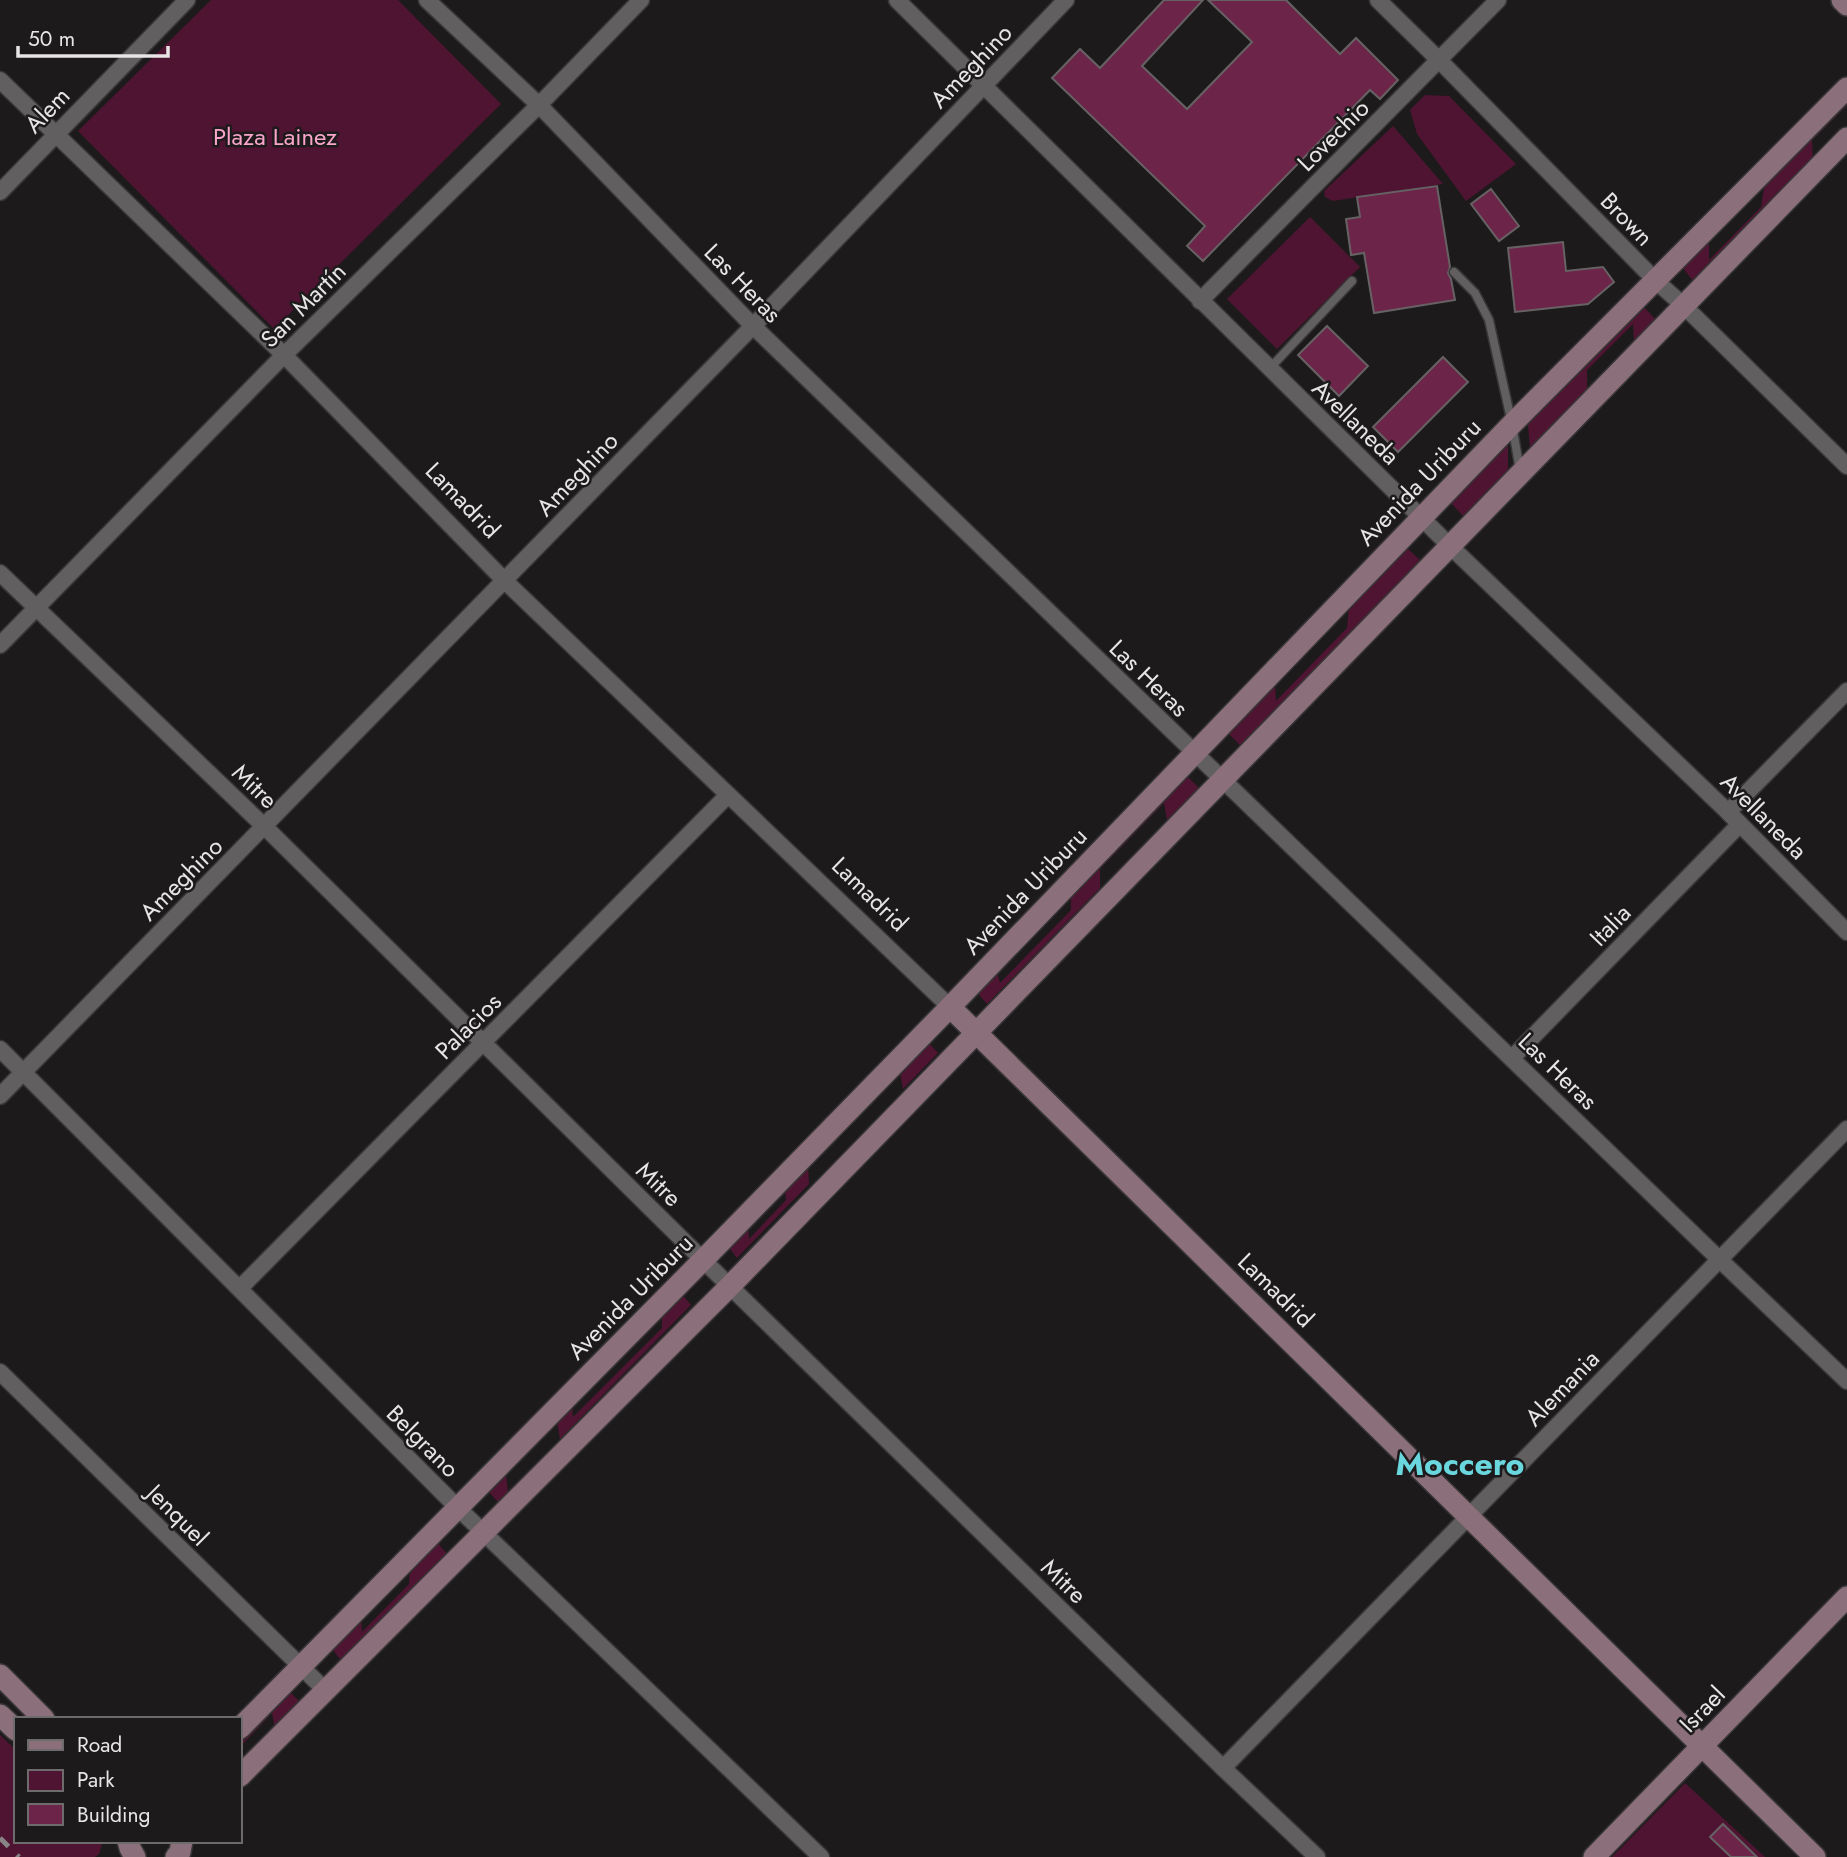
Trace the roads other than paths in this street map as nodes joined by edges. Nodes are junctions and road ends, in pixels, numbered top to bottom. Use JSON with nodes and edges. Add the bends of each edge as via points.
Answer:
{"nodes":[{"id":1,"x":187,"y":0,"type":"edge"},
{"id":2,"x":427,"y":0,"type":"edge"},
{"id":3,"x":641,"y":0,"type":"edge"},
{"id":4,"x":897,"y":0,"type":"edge"},
{"id":5,"x":1066,"y":0,"type":"edge"},
{"id":6,"x":1378,"y":0,"type":"edge"},
{"id":7,"x":1498,"y":0,"type":"edge"},
{"id":8,"x":1842,"y":0,"type":"edge"},
{"id":9,"x":1847,"y":5,"type":"edge"},
{"id":10,"x":1439,"y":60,"type":"junction"},
{"id":11,"x":0,"y":80,"type":"edge"},
{"id":12,"x":983,"y":85,"type":"junction"},
{"id":13,"x":1847,"y":88,"type":"edge"},
{"id":14,"x":539,"y":105,"type":"junction"},
{"id":15,"x":55,"y":134,"type":"junction"},
{"id":16,"x":1847,"y":138,"type":"edge"},
{"id":17,"x":0,"y":192,"type":"edge"},
{"id":18,"x":1454,"y":272,"type":"dead end"},
{"id":19,"x":1352,"y":281,"type":"dead end"},
{"id":20,"x":1656,"y":281,"type":"junction"},
{"id":21,"x":1200,"y":301,"type":"junction"},
{"id":22,"x":1685,"y":306,"type":"junction"},
{"id":23,"x":753,"y":326,"type":"junction"},
{"id":24,"x":284,"y":355,"type":"junction"},
{"id":25,"x":1269,"y":369,"type":"junction"},
{"id":26,"x":1512,"y":424,"type":"junction"},
{"id":27,"x":1847,"y":466,"type":"edge"},
{"id":28,"x":1521,"y":474,"type":"junction"},
{"id":29,"x":1422,"y":518,"type":"junction"},
{"id":30,"x":1450,"y":546,"type":"junction"},
{"id":31,"x":0,"y":573,"type":"edge"},
{"id":32,"x":505,"y":581,"type":"junction"},
{"id":33,"x":36,"y":608,"type":"junction"},
{"id":34,"x":0,"y":645,"type":"edge"},
{"id":35,"x":1847,"y":691,"type":"edge"},
{"id":36,"x":1194,"y":753,"type":"junction"},
{"id":37,"x":1222,"y":780,"type":"junction"},
{"id":38,"x":728,"y":795,"type":"junction"},
{"id":39,"x":1728,"y":811,"type":"junction"},
{"id":40,"x":1740,"y":824,"type":"junction"},
{"id":41,"x":265,"y":827,"type":"junction"},
{"id":42,"x":1847,"y":932,"type":"edge"},
{"id":43,"x":950,"y":1007,"type":"junction"},
{"id":44,"x":976,"y":1034,"type":"junction"},
{"id":45,"x":482,"y":1044,"type":"junction"},
{"id":46,"x":0,"y":1049,"type":"edge"},
{"id":47,"x":1512,"y":1058,"type":"junction"},
{"id":48,"x":23,"y":1072,"type":"junction"},
{"id":49,"x":0,"y":1096,"type":"edge"},
{"id":50,"x":1847,"y":1129,"type":"edge"},
{"id":51,"x":1719,"y":1259,"type":"junction"},
{"id":52,"x":703,"y":1260,"type":"junction"},
{"id":53,"x":730,"y":1286,"type":"junction"},
{"id":54,"x":240,"y":1288,"type":"junction"},
{"id":55,"x":0,"y":1372,"type":"edge"},
{"id":56,"x":1847,"y":1381,"type":"edge"},
{"id":57,"x":459,"y":1508,"type":"junction"},
{"id":58,"x":1469,"y":1516,"type":"junction"},
{"id":59,"x":484,"y":1533,"type":"junction"},
{"id":60,"x":1847,"y":1597,"type":"edge"},
{"id":61,"x":300,"y":1667,"type":"junction"},
{"id":62,"x":0,"y":1675,"type":"edge"},
{"id":63,"x":325,"y":1690,"type":"junction"},
{"id":64,"x":0,"y":1715,"type":"edge"},
{"id":65,"x":42,"y":1717,"type":"edge"},
{"id":66,"x":242,"y":1726,"type":"edge"},
{"id":67,"x":14,"y":1728,"type":"edge"},
{"id":68,"x":1702,"y":1747,"type":"junction"},
{"id":69,"x":1223,"y":1768,"type":"junction"},
{"id":70,"x":242,"y":1774,"type":"edge"},
{"id":71,"x":821,"y":1857,"type":"edge"},
{"id":72,"x":1317,"y":1857,"type":"edge"},
{"id":73,"x":1594,"y":1857,"type":"edge"},
{"id":74,"x":1815,"y":1857,"type":"edge"}],
"edges":[{"from":1,"to":15,"type":"street","name":"Alem"},
{"from":2,"to":14,"type":"street","name":"Las Heras"},
{"from":3,"to":14,"type":"street","name":"San Martín"},
{"from":4,"to":12,"type":"street","name":"Avellaneda"},
{"from":5,"to":12,"type":"street","name":"Ameghino"},
{"from":6,"to":10,"type":"street","name":"Brown"},
{"from":7,"to":10,"type":"street","name":"Lovechio"},
{"from":8,"to":9,"type":"main road"},
{"from":10,"to":20,"type":"street","name":"Brown"},
{"from":10,"to":21,"type":"street","name":"Lovechio"},
{"from":11,"to":15,"type":"street","name":"Lamadrid"},
{"from":12,"to":21,"type":"street","name":"Avellaneda"},
{"from":12,"to":23,"type":"street","name":"Ameghino"},
{"from":13,"to":20,"type":"main road","name":"Avenida Uriburu"},
{"from":14,"to":23,"type":"street","name":"Las Heras"},
{"from":14,"to":24,"type":"street","name":"San Martín"},
{"from":15,"to":17,"type":"street","name":"Alem"},
{"from":15,"to":24,"type":"street","name":"Lamadrid"},
{"from":16,"to":22,"type":"main road"},
{"from":18,"to":26,"type":"lane","via":[[1475,293],[1489,320]]},
{"from":19,"to":25,"type":"lane"},
{"from":20,"to":22,"type":"street","name":"Brown"},
{"from":20,"to":26,"type":"main road","name":"Avenida Uriburu"},
{"from":21,"to":25,"type":"street","name":"Avellaneda"},
{"from":22,"to":27,"type":"street","name":"Brown"},
{"from":22,"to":28,"type":"main road"},
{"from":23,"to":32,"type":"street","name":"Ameghino"},
{"from":23,"to":36,"type":"street","name":"Las Heras"},
{"from":24,"to":32,"type":"street","name":"Lamadrid"},
{"from":24,"to":33,"type":"street","name":"San Martín"},
{"from":25,"to":29,"type":"street","name":"Avellaneda"},
{"from":26,"to":28,"type":"lane"},
{"from":26,"to":29,"type":"main road","name":"Avenida Uriburu"},
{"from":28,"to":30,"type":"main road"},
{"from":29,"to":30,"type":"street","name":"Avellaneda"},
{"from":29,"to":36,"type":"main road","name":"Avenida Uriburu"},
{"from":30,"to":37,"type":"main road"},
{"from":30,"to":39,"type":"street","name":"Avellaneda"},
{"from":31,"to":33,"type":"street","name":"Mitre"},
{"from":32,"to":38,"type":"street","name":"Lamadrid"},
{"from":32,"to":41,"type":"street","name":"Ameghino"},
{"from":33,"to":34,"type":"street","name":"San Martín"},
{"from":33,"to":41,"type":"street","name":"Mitre"},
{"from":35,"to":39,"type":"street"},
{"from":36,"to":37,"type":"street","name":"Las Heras"},
{"from":36,"to":43,"type":"main road","name":"Avenida Uriburu"},
{"from":37,"to":44,"type":"main road"},
{"from":37,"to":47,"type":"street","name":"Las Heras"},
{"from":38,"to":43,"type":"street","name":"Lamadrid"},
{"from":38,"to":45,"type":"street","name":"Palacios"},
{"from":39,"to":40,"type":"street","name":"Avellaneda"},
{"from":40,"to":42,"type":"street","name":"Avellaneda"},
{"from":40,"to":47,"type":"street","name":"Italia"},
{"from":41,"to":45,"type":"street","name":"Mitre"},
{"from":41,"to":48,"type":"street","name":"Ameghino"},
{"from":43,"to":44,"type":"main road","name":"Lamadrid"},
{"from":43,"to":52,"type":"main road","name":"Avenida Uriburu"},
{"from":44,"to":53,"type":"main road"},
{"from":44,"to":58,"type":"main road","name":"Lamadrid"},
{"from":45,"to":52,"type":"street","name":"Mitre"},
{"from":45,"to":54,"type":"street","name":"Palacios"},
{"from":46,"to":48,"type":"street","name":"Belgrano"},
{"from":47,"to":51,"type":"street","name":"Las Heras"},
{"from":48,"to":49,"type":"street","name":"Ameghino"},
{"from":48,"to":54,"type":"street","name":"Belgrano"},
{"from":50,"to":51,"type":"street","name":"Alemania"},
{"from":51,"to":56,"type":"street","name":"Las Heras"},
{"from":51,"to":58,"type":"street","name":"Alemania"},
{"from":52,"to":53,"type":"street","name":"Mitre"},
{"from":52,"to":57,"type":"main road","name":"Avenida Uriburu"},
{"from":53,"to":59,"type":"main road"},
{"from":53,"to":69,"type":"street","name":"Mitre"},
{"from":54,"to":57,"type":"street","name":"Belgrano"},
{"from":55,"to":61,"type":"street","name":"Jenquel"},
{"from":57,"to":59,"type":"street","name":"Belgrano"},
{"from":57,"to":61,"type":"main road","name":"Avenida Uriburu"},
{"from":58,"to":68,"type":"main road","name":"Lamadrid"},
{"from":58,"to":69,"type":"street","name":"Alemania"},
{"from":59,"to":63,"type":"main road"},
{"from":59,"to":71,"type":"street","name":"Belgrano"},
{"from":60,"to":68,"type":"main road","name":"Israel"},
{"from":61,"to":63,"type":"street","name":"Jenquel"},
{"from":61,"to":66,"type":"main road","name":"Avenida Uriburu"},
{"from":62,"to":65,"type":"main road"},
{"from":63,"to":70,"type":"main road"},
{"from":64,"to":67,"type":"main road"},
{"from":68,"to":73,"type":"main road","name":"Israel"},
{"from":68,"to":74,"type":"main road","name":"Lamadrid"},
{"from":69,"to":72,"type":"street","name":"Mitre"}]}
